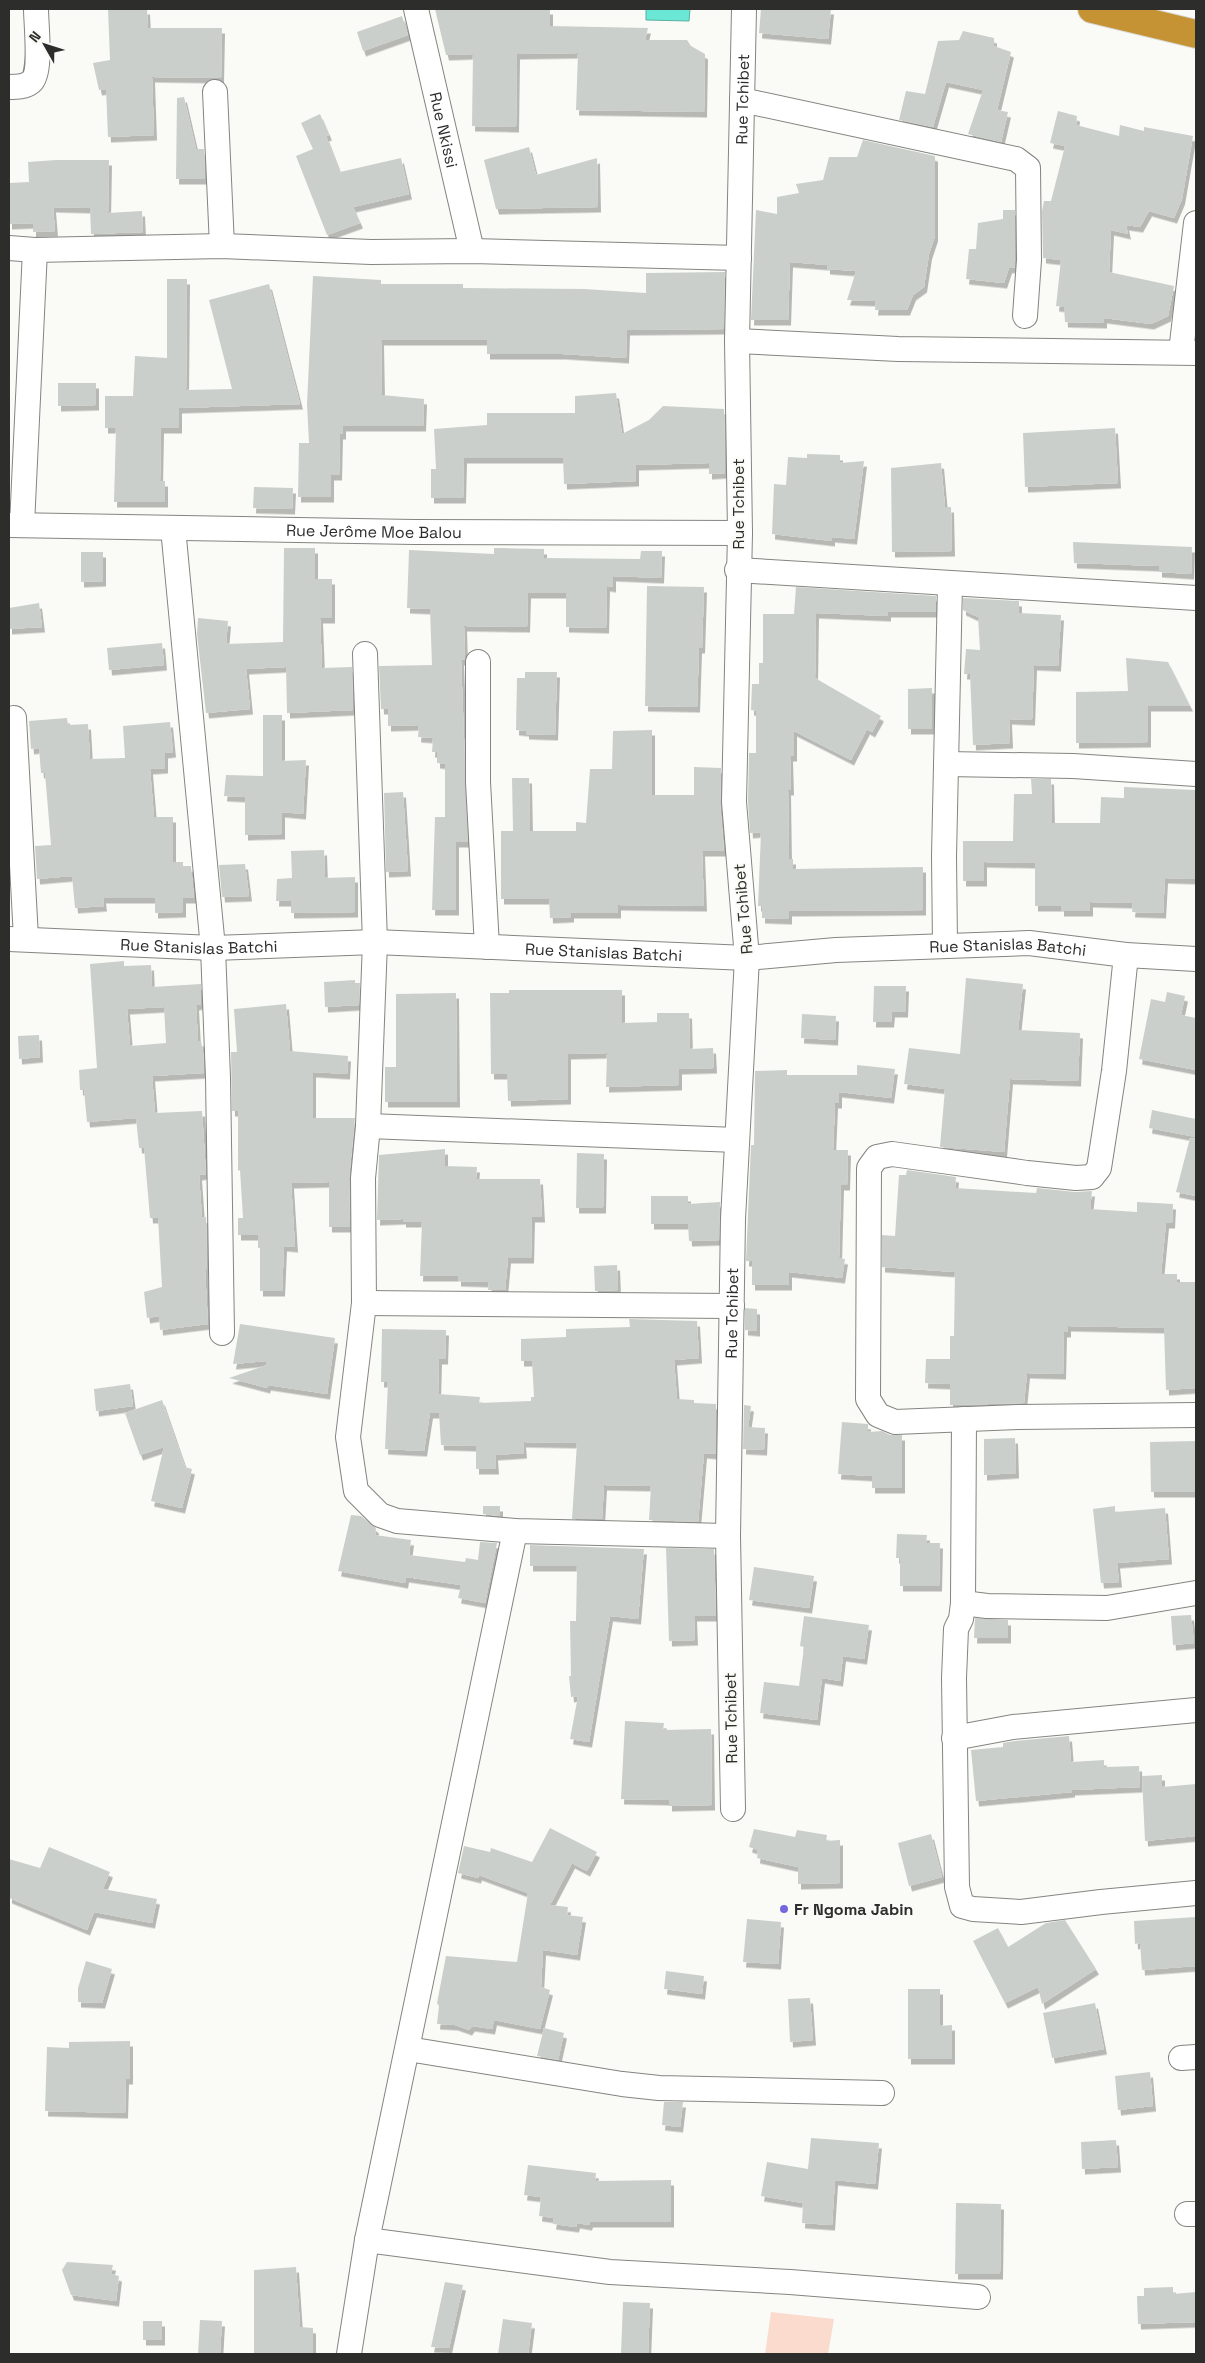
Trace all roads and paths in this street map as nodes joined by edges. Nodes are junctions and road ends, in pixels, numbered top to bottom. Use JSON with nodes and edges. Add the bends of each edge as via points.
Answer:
{"nodes":[{"id":1,"x":36,"y":9,"type":"edge"},
{"id":2,"x":416,"y":9,"type":"edge"},
{"id":3,"x":744,"y":9,"type":"edge"},
{"id":4,"x":1092,"y":9,"type":"edge"},
{"id":5,"x":1196,"y":34,"type":"edge"},
{"id":6,"x":9,"y":87,"type":"edge"},
{"id":7,"x":215,"y":92,"type":"dead end"},
{"id":8,"x":742,"y":100,"type":"junction"},
{"id":9,"x":1196,"y":222,"type":"edge"},
{"id":10,"x":222,"y":246,"type":"junction"},
{"id":11,"x":9,"y":248,"type":"edge"},
{"id":12,"x":35,"y":250,"type":"junction"},
{"id":13,"x":472,"y":251,"type":"junction"},
{"id":14,"x":740,"y":258,"type":"junction"},
{"id":15,"x":1025,"y":316,"type":"dead end"},
{"id":16,"x":737,"y":341,"type":"junction"},
{"id":17,"x":1189,"y":353,"type":"edge"},
{"id":18,"x":15,"y":525,"type":"edge"},
{"id":19,"x":173,"y":528,"type":"junction"},
{"id":20,"x":740,"y":533,"type":"junction"},
{"id":21,"x":737,"y":570,"type":"junction"},
{"id":22,"x":950,"y":584,"type":"junction"},
{"id":23,"x":1196,"y":598,"type":"edge"},
{"id":24,"x":365,"y":654,"type":"dead end"},
{"id":25,"x":478,"y":662,"type":"dead end"},
{"id":26,"x":14,"y":718,"type":"dead end"},
{"id":27,"x":946,"y":764,"type":"junction"},
{"id":28,"x":1196,"y":774,"type":"edge"},
{"id":29,"x":18,"y":939,"type":"edge"},
{"id":30,"x":375,"y":942,"type":"junction"},
{"id":31,"x":945,"y":946,"type":"junction"},
{"id":32,"x":487,"y":947,"type":"junction"},
{"id":33,"x":213,"y":948,"type":"junction"},
{"id":34,"x":1126,"y":955,"type":"junction"},
{"id":35,"x":747,"y":958,"type":"junction"},
{"id":36,"x":1196,"y":959,"type":"edge"},
{"id":37,"x":368,"y":1126,"type":"junction"},
{"id":38,"x":736,"y":1140,"type":"junction"},
{"id":39,"x":364,"y":1303,"type":"junction"},
{"id":40,"x":732,"y":1306,"type":"junction"},
{"id":41,"x":222,"y":1332,"type":"dead end"},
{"id":42,"x":1196,"y":1416,"type":"edge"},
{"id":43,"x":964,"y":1419,"type":"junction"},
{"id":44,"x":515,"y":1531,"type":"junction"},
{"id":45,"x":728,"y":1536,"type":"junction"},
{"id":46,"x":1196,"y":1593,"type":"edge"},
{"id":47,"x":963,"y":1603,"type":"junction"},
{"id":48,"x":1196,"y":1710,"type":"edge"},
{"id":49,"x":954,"y":1738,"type":"junction"},
{"id":50,"x":732,"y":1809,"type":"dead end"},
{"id":51,"x":1196,"y":1893,"type":"edge"},
{"id":52,"x":408,"y":2049,"type":"junction"},
{"id":53,"x":882,"y":2093,"type":"dead end"},
{"id":54,"x":368,"y":2240,"type":"junction"},
{"id":55,"x":978,"y":2297,"type":"dead end"},
{"id":56,"x":349,"y":2354,"type":"edge"}],
"edges":[{"from":1,"to":6,"type":"street","via":[[37,73],[30,83]]},
{"from":2,"to":13,"type":"street","name":"Rue Nkissi"},
{"from":3,"to":8,"type":"street","name":"Rue Tchibet"},
{"from":4,"to":5,"type":"highway"},
{"from":7,"to":10,"type":"street"},
{"from":8,"to":14,"type":"street","name":"Rue Tchibet"},
{"from":8,"to":15,"type":"street","via":[[1006,156],[1021,162],[1028,168],[1029,260]]},
{"from":9,"to":17,"type":"street"},
{"from":10,"to":12,"type":"street"},
{"from":10,"to":13,"type":"street","via":[[371,252]]},
{"from":11,"to":12,"type":"street"},
{"from":12,"to":18,"type":"street"},
{"from":13,"to":14,"type":"street"},
{"from":14,"to":16,"type":"street","name":"Rue Tchibet"},
{"from":16,"to":17,"type":"street","via":[[898,349]]},
{"from":16,"to":20,"type":"street","name":"Rue Tchibet"},
{"from":18,"to":19,"type":"street","name":"Rue Jerôme Moe Balou"},
{"from":19,"to":20,"type":"street","name":"Rue Jerôme Moe Balou"},
{"from":19,"to":33,"type":"street"},
{"from":20,"to":21,"type":"street","name":"Rue Tchibet"},
{"from":21,"to":22,"type":"street"},
{"from":21,"to":35,"type":"street","name":"Rue Tchibet","via":[[734,802]]},
{"from":22,"to":23,"type":"street"},
{"from":22,"to":27,"type":"street"},
{"from":24,"to":30,"type":"street"},
{"from":25,"to":32,"type":"street","via":[[478,782]]},
{"from":26,"to":29,"type":"street"},
{"from":27,"to":28,"type":"street","via":[[1073,766]]},
{"from":27,"to":31,"type":"street"},
{"from":29,"to":33,"type":"street","name":"Rue Stanislas Batchi"},
{"from":30,"to":32,"type":"street","name":"Rue Stanislas Batchi"},
{"from":30,"to":33,"type":"street","name":"Rue Stanislas Batchi"},
{"from":30,"to":37,"type":"street"},
{"from":31,"to":34,"type":"street","name":"Rue Stanislas Batchi","via":[[1029,943]]},
{"from":31,"to":35,"type":"street","name":"Rue Stanislas Batchi","via":[[836,950]]},
{"from":32,"to":35,"type":"street","name":"Rue Stanislas Batchi"},
{"from":33,"to":41,"type":"street"},
{"from":34,"to":36,"type":"street","name":"Rue Stanislas Batchi"},
{"from":34,"to":43,"type":"street","via":[[1114,1071],[1099,1168],[1092,1177],[1027,1173],[892,1154],[877,1157],[870,1168],[868,1399],[878,1415],[895,1422]]},
{"from":35,"to":38,"type":"street","name":"Rue Tchibet"},
{"from":37,"to":38,"type":"street"},
{"from":37,"to":39,"type":"street","via":[[363,1178]]},
{"from":38,"to":40,"type":"street","name":"Rue Tchibet"},
{"from":39,"to":40,"type":"street"},
{"from":39,"to":44,"type":"street","via":[[348,1436],[356,1491],[380,1515],[398,1521]]},
{"from":40,"to":45,"type":"street","name":"Rue Tchibet"},
{"from":42,"to":43,"type":"street"},
{"from":43,"to":47,"type":"street"},
{"from":44,"to":45,"type":"street"},
{"from":44,"to":52,"type":"street"},
{"from":45,"to":50,"type":"street","name":"Rue Tchibet"},
{"from":46,"to":47,"type":"street","via":[[1107,1608]]},
{"from":47,"to":49,"type":"street","via":[[956,1629]]},
{"from":48,"to":49,"type":"street","via":[[1013,1727]]},
{"from":49,"to":51,"type":"street","via":[[956,1887],[962,1906],[1021,1912]]},
{"from":52,"to":53,"type":"street","via":[[659,2088]]},
{"from":52,"to":54,"type":"street"},
{"from":54,"to":55,"type":"street","via":[[610,2272]]},
{"from":54,"to":56,"type":"street"}]}
